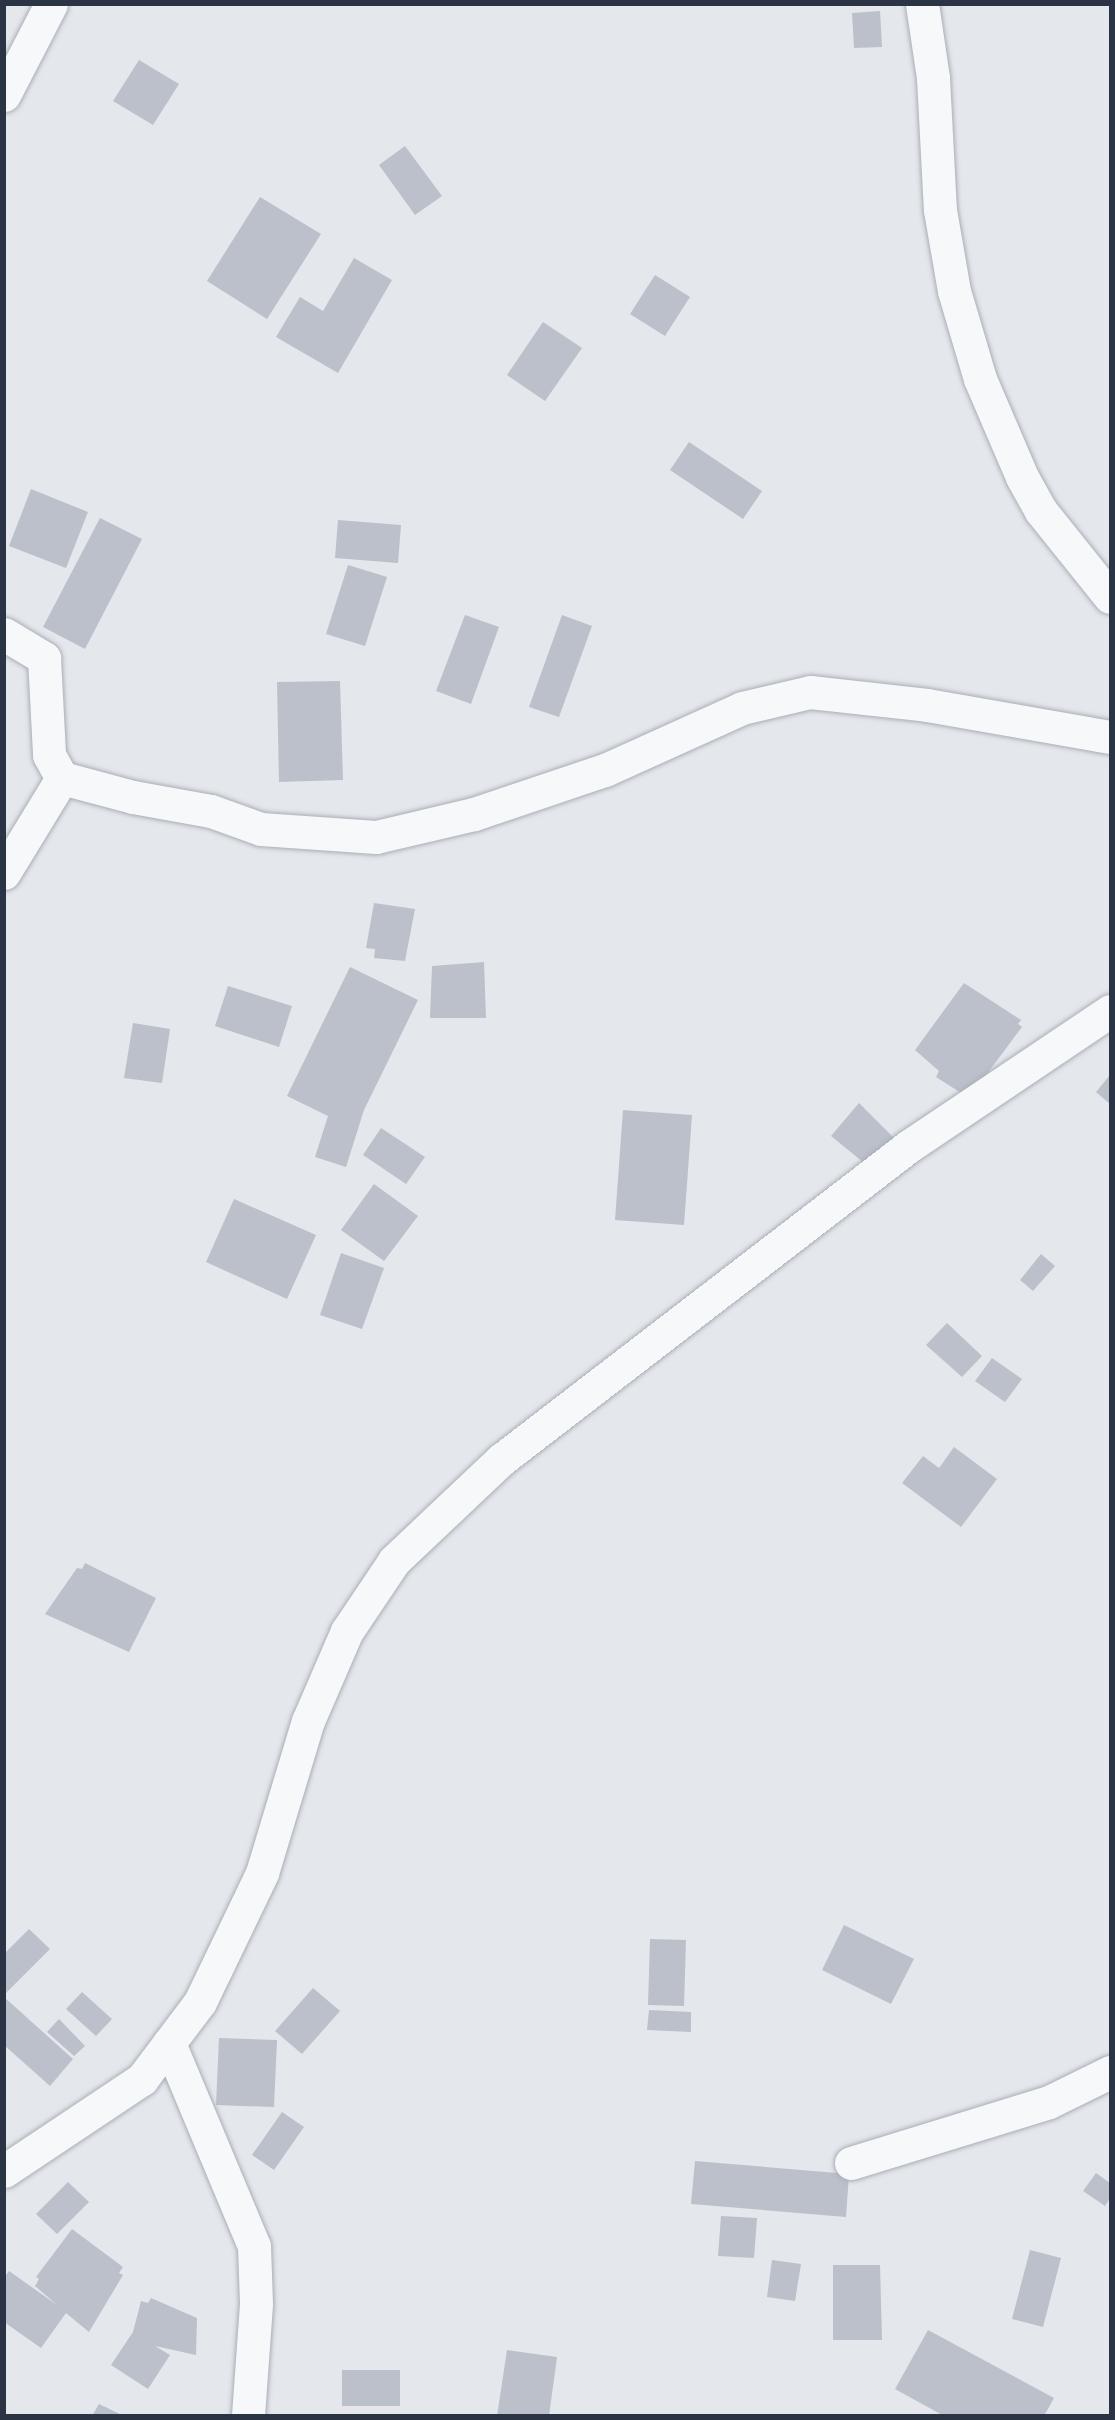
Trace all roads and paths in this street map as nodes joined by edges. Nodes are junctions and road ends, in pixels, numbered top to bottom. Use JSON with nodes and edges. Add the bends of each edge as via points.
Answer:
{"nodes":[{"id":1,"x":51,"y":4,"type":"edge"},
{"id":2,"x":922,"y":4,"type":"edge"},
{"id":3,"x":4,"y":95,"type":"edge"},
{"id":4,"x":1110,"y":597,"type":"edge"},
{"id":5,"x":4,"y":634,"type":"edge"},
{"id":6,"x":1110,"y":737,"type":"edge"},
{"id":7,"x":62,"y":778,"type":"junction"},
{"id":8,"x":4,"y":873,"type":"edge"},
{"id":9,"x":1110,"y":1011,"type":"edge"},
{"id":10,"x":169,"y":2043,"type":"junction"},
{"id":11,"x":1110,"y":2073,"type":"edge"},
{"id":12,"x":851,"y":2163,"type":"dead end"},
{"id":13,"x":4,"y":2171,"type":"edge"},
{"id":14,"x":248,"y":2415,"type":"edge"}],
"edges":[{"from":1,"to":3,"type":"street"},
{"from":2,"to":4,"type":"street","via":[[933,78],[940,210],[954,291],[980,379],[1041,511]]},
{"from":5,"to":7,"type":"street","via":[[44,658],[49,754]]},
{"from":6,"to":7,"type":"street","via":[[927,705],[810,692],[742,708],[572,781],[474,814],[376,837],[261,829],[211,810],[123,795]]},
{"from":7,"to":8,"type":"street"},
{"from":9,"to":10,"type":"street","via":[[909,1146],[502,1459],[394,1562],[347,1631],[308,1721],[262,1873],[200,2002]]},
{"from":10,"to":13,"type":"street","via":[[142,2079]]},
{"from":10,"to":14,"type":"street","via":[[254,2246],[256,2304]]},
{"from":11,"to":12,"type":"street","via":[[1049,2102]]}]}
